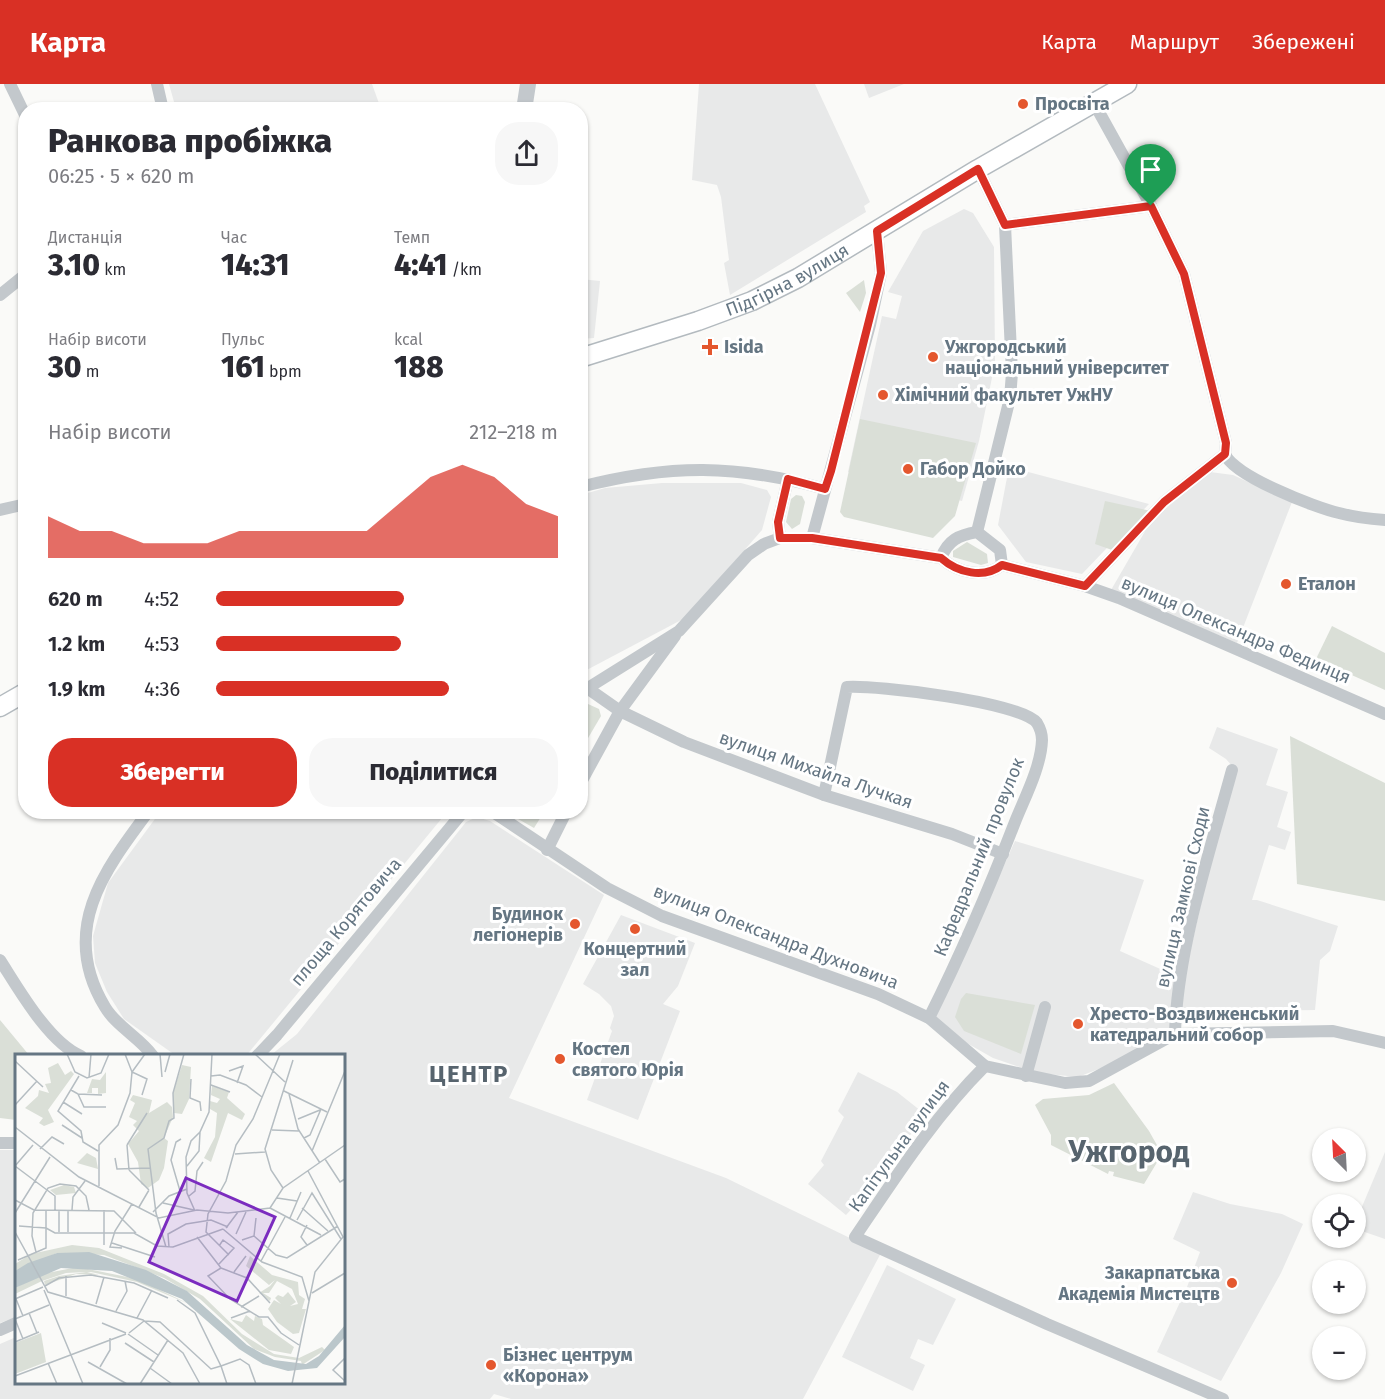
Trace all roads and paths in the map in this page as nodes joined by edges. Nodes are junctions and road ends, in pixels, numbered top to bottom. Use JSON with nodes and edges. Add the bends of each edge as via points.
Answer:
{"nodes":[{"id":1,"x":10,"y":84,"type":"edge"},
{"id":2,"x":157,"y":84,"type":"edge"},
{"id":3,"x":528,"y":84,"type":"edge"},
{"id":4,"x":1127,"y":84,"type":"edge"},
{"id":5,"x":19,"y":102,"type":"edge"},
{"id":6,"x":161,"y":102,"type":"edge"},
{"id":7,"x":525,"y":102,"type":"edge"},
{"id":8,"x":1094,"y":103,"type":"junction"},
{"id":9,"x":978,"y":169,"type":"junction"},
{"id":10,"x":1151,"y":206,"type":"junction"},
{"id":11,"x":1005,"y":225,"type":"junction"},
{"id":12,"x":877,"y":231,"type":"junction"},
{"id":13,"x":18,"y":280,"type":"edge"},
{"id":14,"x":0,"y":294,"type":"edge"},
{"id":15,"x":588,"y":355,"type":"edge"},
{"id":16,"x":1225,"y":454,"type":"junction"},
{"id":17,"x":788,"y":479,"type":"junction"},
{"id":18,"x":588,"y":485,"type":"edge"},
{"id":19,"x":825,"y":489,"type":"junction"},
{"id":20,"x":18,"y":506,"type":"edge"},
{"id":21,"x":0,"y":510,"type":"edge"},
{"id":22,"x":1385,"y":520,"type":"edge"},
{"id":23,"x":977,"y":532,"type":"junction"},
{"id":24,"x":780,"y":538,"type":"junction"},
{"id":25,"x":812,"y":538,"type":"junction"},
{"id":26,"x":941,"y":558,"type":"junction"},
{"id":27,"x":1002,"y":565,"type":"junction"},
{"id":28,"x":1085,"y":586,"type":"junction"},
{"id":29,"x":679,"y":631,"type":"junction"},
{"id":30,"x":588,"y":684,"type":"edge"},
{"id":31,"x":588,"y":692,"type":"edge"},
{"id":32,"x":18,"y":697,"type":"edge"},
{"id":33,"x":0,"y":707,"type":"edge"},
{"id":34,"x":620,"y":711,"type":"junction"},
{"id":35,"x":1385,"y":714,"type":"edge"},
{"id":36,"x":588,"y":769,"type":"edge"},
{"id":37,"x":1232,"y":770,"type":"dead end"},
{"id":38,"x":824,"y":795,"type":"junction"},
{"id":39,"x":143,"y":819,"type":"edge"},
{"id":40,"x":457,"y":819,"type":"edge"},
{"id":41,"x":503,"y":819,"type":"edge"},
{"id":42,"x":562,"y":819,"type":"edge"},
{"id":43,"x":547,"y":850,"type":"junction"},
{"id":44,"x":1003,"y":854,"type":"junction"},
{"id":45,"x":0,"y":960,"type":"edge"},
{"id":46,"x":1045,"y":1007,"type":"dead end"},
{"id":47,"x":929,"y":1018,"type":"junction"},
{"id":48,"x":1175,"y":1034,"type":"junction"},
{"id":49,"x":1385,"y":1043,"type":"edge"},
{"id":50,"x":76,"y":1054,"type":"edge"},
{"id":51,"x":151,"y":1054,"type":"edge"},
{"id":52,"x":259,"y":1054,"type":"edge"},
{"id":53,"x":985,"y":1066,"type":"junction"},
{"id":54,"x":1026,"y":1076,"type":"junction"},
{"id":55,"x":15,"y":1323,"type":"edge"},
{"id":56,"x":0,"y":1330,"type":"edge"},
{"id":57,"x":1223,"y":1399,"type":"edge"}],
"edges":[{"from":1,"to":5,"type":"street"},
{"from":2,"to":6,"type":"street"},
{"from":3,"to":7,"type":"street"},
{"from":4,"to":8,"type":"main road","name":"Підгірна вулиця"},
{"from":8,"to":9,"type":"main road","name":"Підгірна вулиця"},
{"from":8,"to":10,"type":"street"},
{"from":9,"to":11,"type":"street"},
{"from":9,"to":12,"type":"main road","name":"Підгірна вулиця"},
{"from":10,"to":11,"type":"street"},
{"from":10,"to":16,"type":"street","via":[[1184,274],[1196,313],[1226,443]]},
{"from":11,"to":23,"type":"street","via":[[1010,398]]},
{"from":12,"to":15,"type":"main road","name":"Підгірна вулиця","via":[[835,258],[752,301]]},
{"from":12,"to":19,"type":"street","via":[[881,273]]},
{"from":13,"to":14,"type":"street"},
{"from":16,"to":22,"type":"street","via":[[1227,461],[1257,481],[1338,513]]},
{"from":16,"to":28,"type":"street","via":[[1164,502]]},
{"from":17,"to":18,"type":"street","via":[[673,469]]},
{"from":17,"to":19,"type":"street"},
{"from":17,"to":24,"type":"street","via":[[778,522]]},
{"from":19,"to":25,"type":"street"},
{"from":20,"to":21,"type":"street"},
{"from":23,"to":26,"type":"street","via":[[960,535],[945,547]]},
{"from":23,"to":27,"type":"street","via":[[1000,550]]},
{"from":24,"to":25,"type":"street"},
{"from":24,"to":29,"type":"street","via":[[748,555]]},
{"from":25,"to":26,"type":"street"},
{"from":26,"to":27,"type":"street","via":[[950,566],[982,574],[992,573]]},
{"from":27,"to":28,"type":"street","name":"вулиця Олександра Фединця"},
{"from":28,"to":35,"type":"street","name":"вулиця Олександра Фединця"},
{"from":29,"to":30,"type":"street"},
{"from":29,"to":34,"type":"street"},
{"from":31,"to":34,"type":"street"},
{"from":32,"to":33,"type":"main road"},
{"from":34,"to":36,"type":"street"},
{"from":34,"to":38,"type":"street","name":"вулиця Михайла Лучкая","via":[[684,742]]},
{"from":37,"to":48,"type":"street","name":"вулиця Замкові Сходи","via":[[1199,895],[1180,986]]},
{"from":38,"to":44,"type":"street","name":"вулиця Михайла Лучкая","via":[[952,834]]},
{"from":38,"to":44,"type":"street","name":"Кафедральний провулок","via":[[847,687],[946,696],[1002,708],[1036,722],[1042,738],[1034,773]]},
{"from":39,"to":51,"type":"street","via":[[101,880],[86,920],[85,941],[89,970],[105,1008]]},
{"from":40,"to":52,"type":"street","name":"площа Корятовича"},
{"from":41,"to":43,"type":"street"},
{"from":42,"to":43,"type":"street"},
{"from":43,"to":47,"type":"street","name":"вулиця Олександра Духновича","via":[[607,888],[662,916],[878,994]]},
{"from":44,"to":47,"type":"street","name":"Кафедральний провулок"},
{"from":45,"to":50,"type":"street","via":[[46,1025]]},
{"from":46,"to":54,"type":"street"},
{"from":47,"to":53,"type":"street","name":"вулиця Олександра Духновича"},
{"from":48,"to":49,"type":"street","via":[[1333,1031]]},
{"from":48,"to":54,"type":"street","via":[[1089,1081],[1065,1083]]},
{"from":53,"to":54,"type":"street"},
{"from":53,"to":57,"type":"street","name":"Капітульна вулиця","via":[[925,1135],[855,1237]]},
{"from":55,"to":56,"type":"street"}]}
